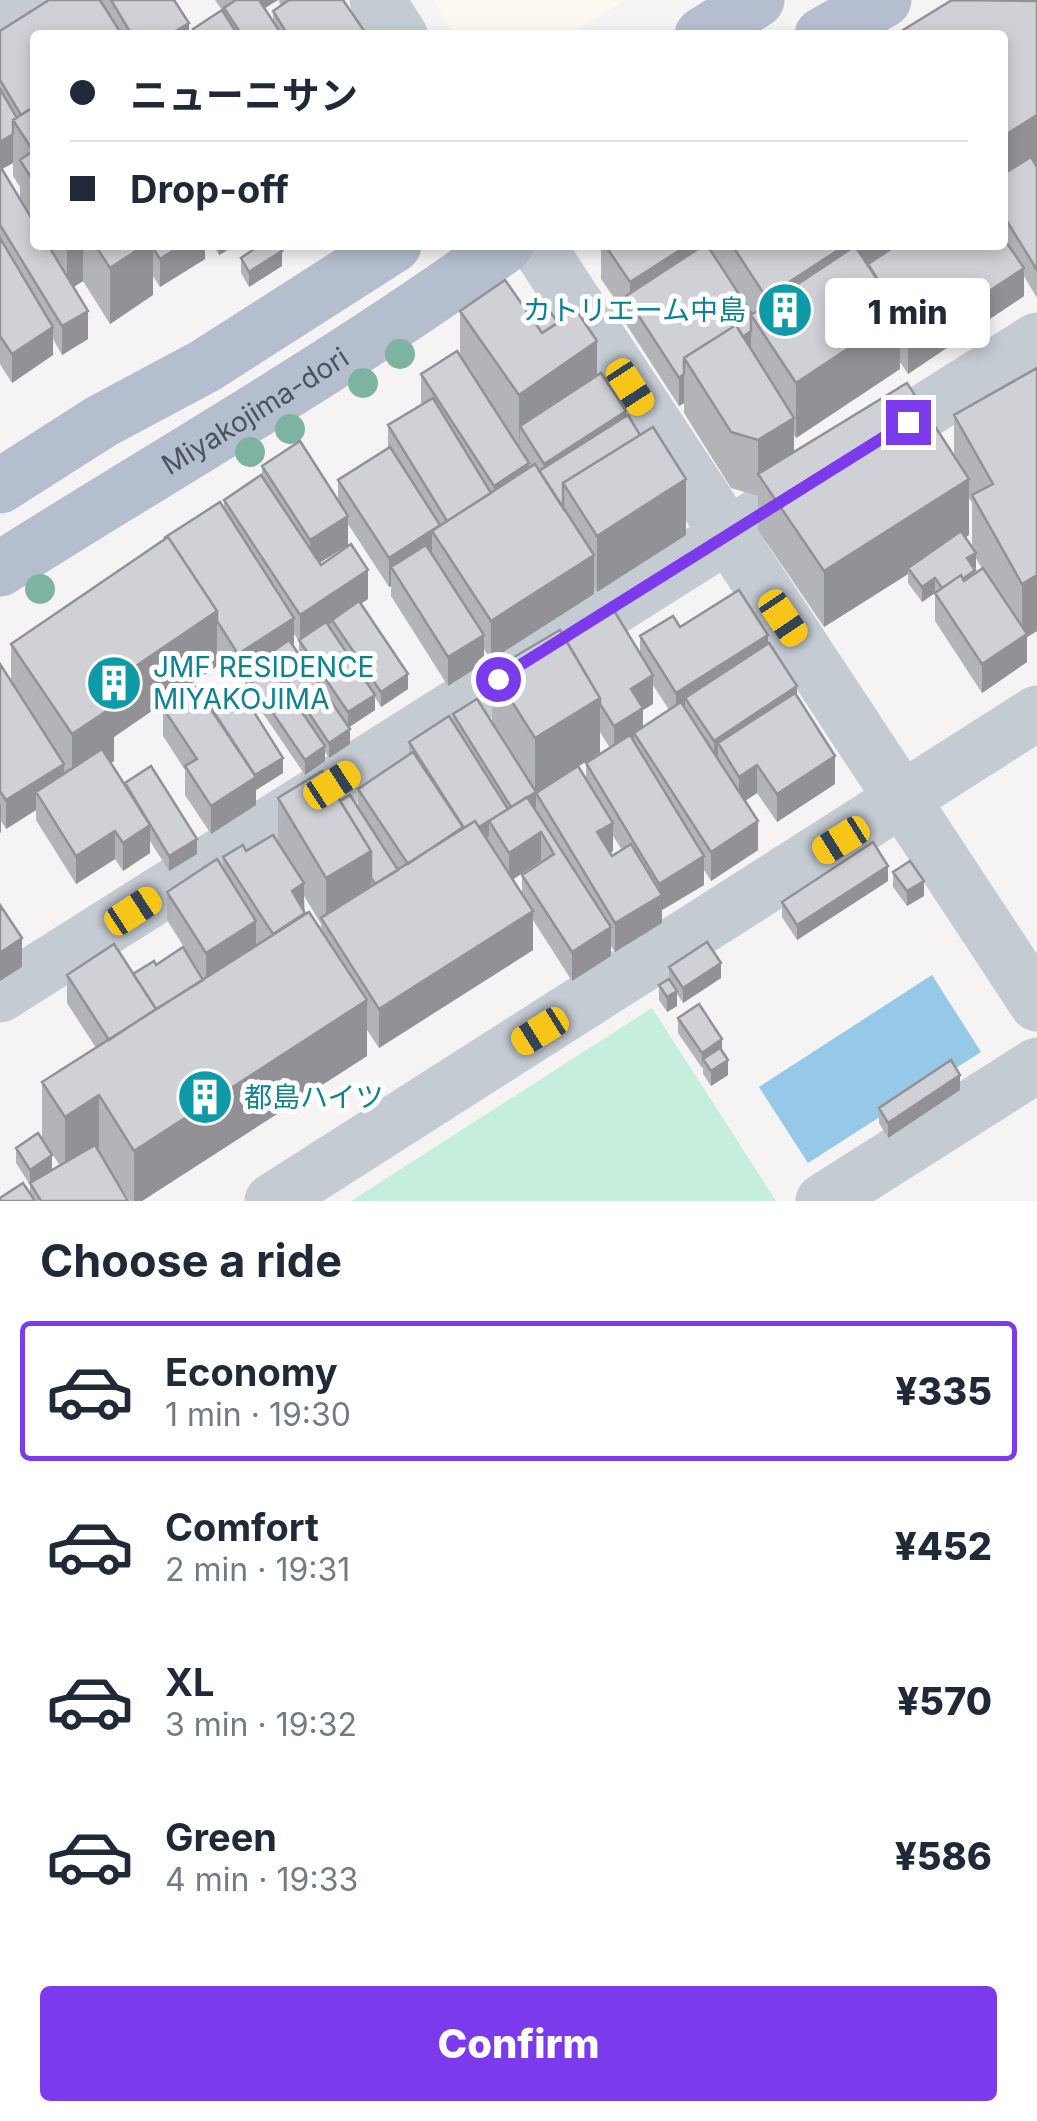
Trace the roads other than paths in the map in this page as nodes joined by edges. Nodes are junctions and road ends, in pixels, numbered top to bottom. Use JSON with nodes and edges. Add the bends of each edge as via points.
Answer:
{"nodes":[{"id":1,"x":20,"y":0,"type":"edge"},
{"id":2,"x":378,"y":0,"type":"edge"},
{"id":3,"x":757,"y":0,"type":"edge"},
{"id":4,"x":884,"y":0,"type":"edge"},
{"id":5,"x":0,"y":13,"type":"edge"},
{"id":6,"x":397,"y":30,"type":"edge"},
{"id":7,"x":710,"y":30,"type":"edge"},
{"id":8,"x":831,"y":30,"type":"edge"},
{"id":9,"x":386,"y":250,"type":"edge"},
{"id":10,"x":499,"y":250,"type":"edge"},
{"id":11,"x":540,"y":250,"type":"edge"},
{"id":12,"x":1037,"y":340,"type":"edge"},
{"id":13,"x":0,"y":486,"type":"edge"},
{"id":14,"x":728,"y":535,"type":"junction"},
{"id":15,"x":0,"y":570,"type":"edge"},
{"id":16,"x":1037,"y":712,"type":"edge"},
{"id":17,"x":1037,"y":751,"type":"edge"},
{"id":18,"x":970,"y":755,"type":"junction"},
{"id":19,"x":902,"y":800,"type":"junction"},
{"id":20,"x":0,"y":996,"type":"edge"},
{"id":21,"x":1037,"y":1004,"type":"edge"},
{"id":22,"x":1037,"y":1065,"type":"edge"},
{"id":23,"x":272,"y":1201,"type":"edge"},
{"id":24,"x":824,"y":1201,"type":"edge"}],
"edges":[{"from":1,"to":5,"type":"street"},
{"from":2,"to":6,"type":"street"},
{"from":3,"to":7,"type":"main road"},
{"from":4,"to":8,"type":"main road"},
{"from":9,"to":13,"type":"main road"},
{"from":10,"to":15,"type":"main road","name":"Miyakojima-dori","via":[[206,444]]},
{"from":11,"to":14,"type":"street"},
{"from":12,"to":14,"type":"street"},
{"from":14,"to":19,"type":"street"},
{"from":14,"to":20,"type":"street"},
{"from":16,"to":18,"type":"street"},
{"from":17,"to":18,"type":"street"},
{"from":18,"to":19,"type":"street"},
{"from":19,"to":21,"type":"street"},
{"from":19,"to":23,"type":"street"},
{"from":22,"to":24,"type":"street"}]}
